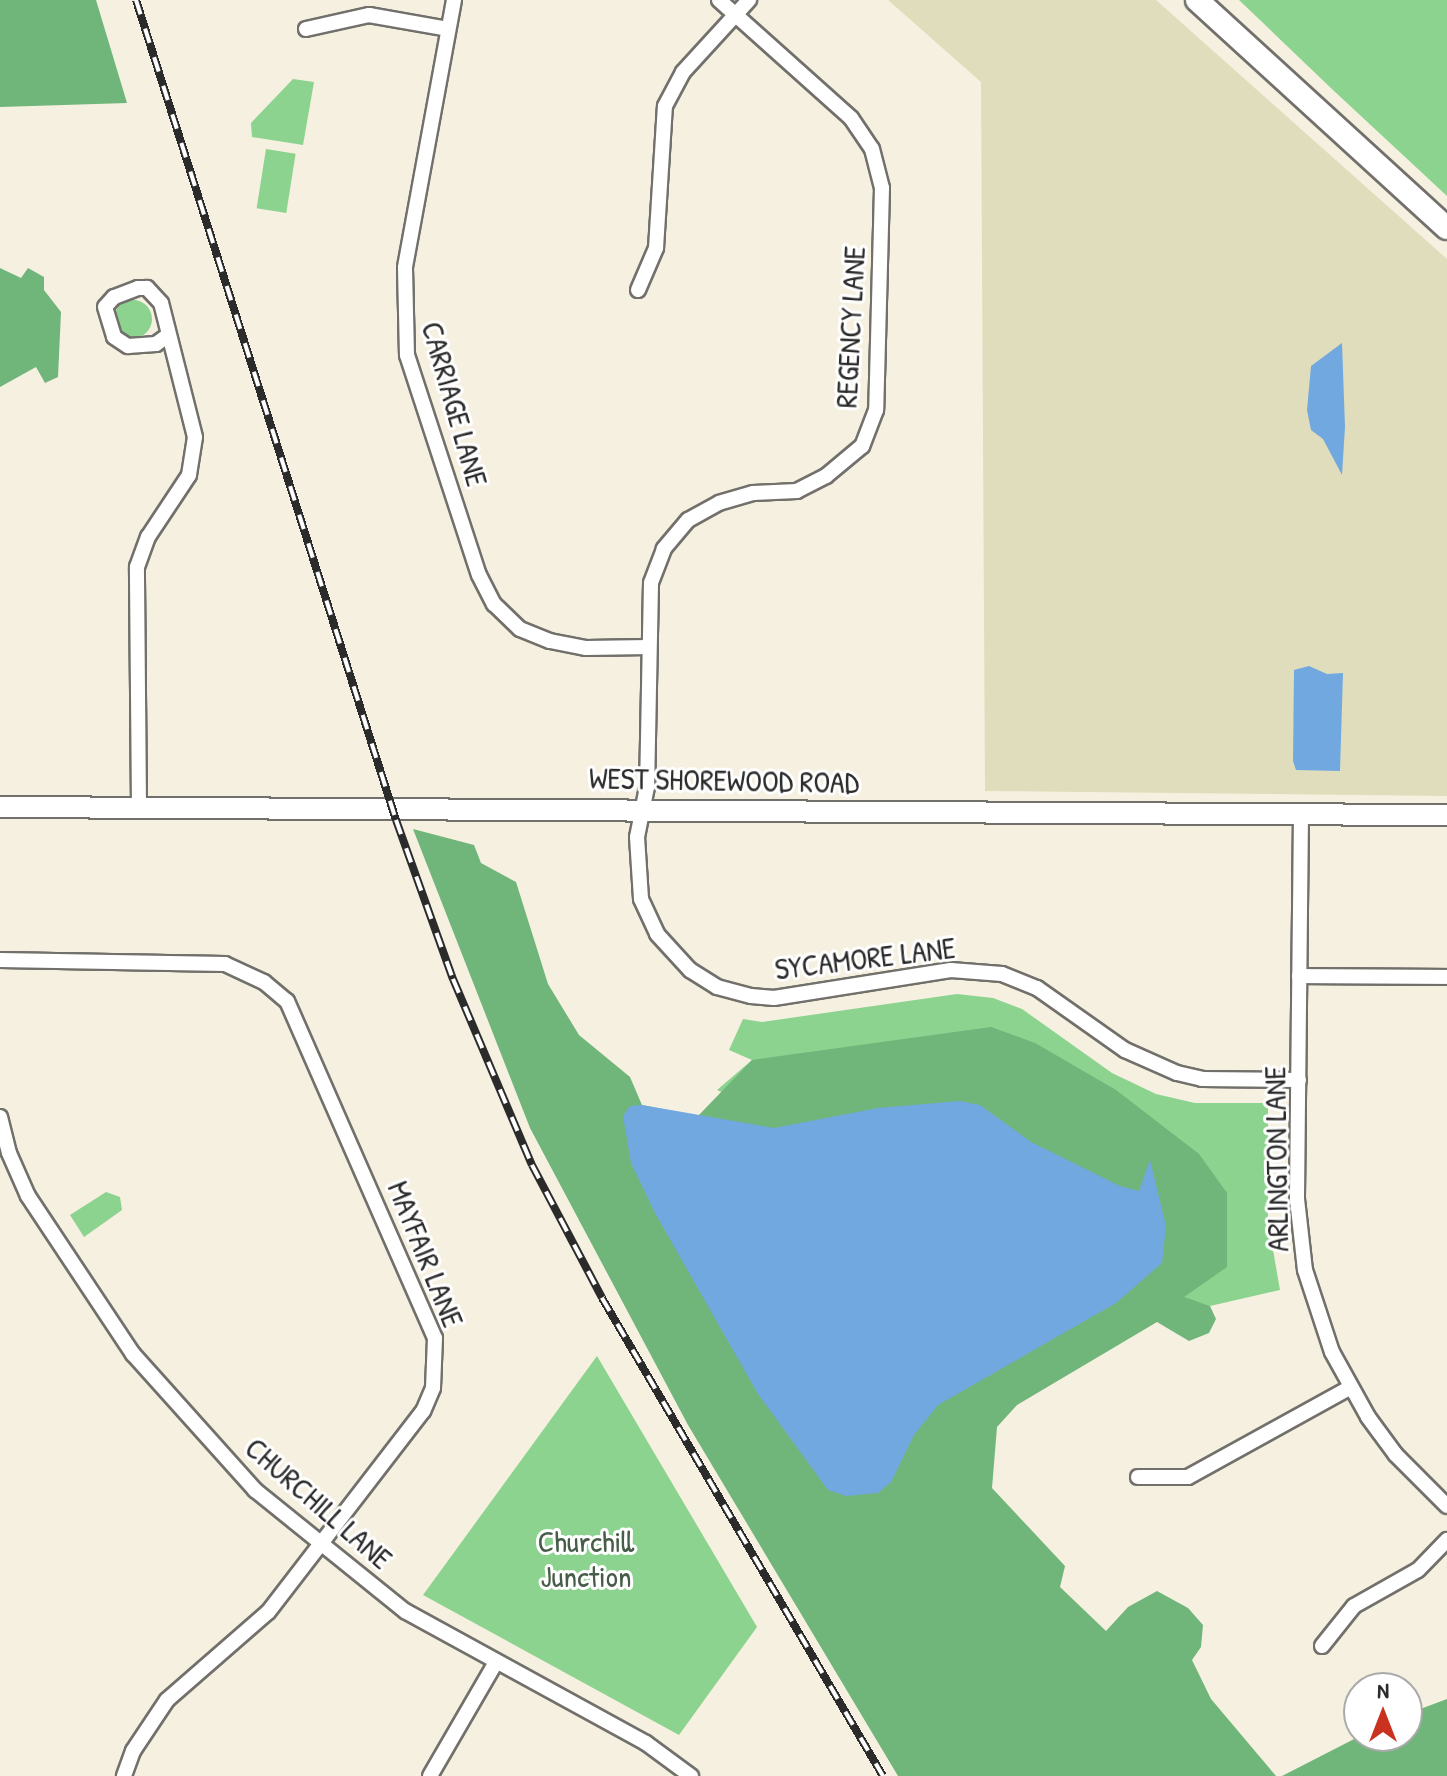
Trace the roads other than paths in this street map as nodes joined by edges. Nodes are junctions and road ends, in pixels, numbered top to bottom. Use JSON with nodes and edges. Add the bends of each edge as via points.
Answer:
{"nodes":[{"id":1,"x":454,"y":0,"type":"edge"},
{"id":2,"x":719,"y":0,"type":"edge"},
{"id":3,"x":749,"y":0,"type":"edge"},
{"id":4,"x":1197,"y":0,"type":"edge"},
{"id":5,"x":736,"y":15,"type":"junction"},
{"id":6,"x":306,"y":29,"type":"dead end"},
{"id":7,"x":448,"y":29,"type":"junction"},
{"id":8,"x":1447,"y":228,"type":"edge"},
{"id":9,"x":638,"y":290,"type":"dead end"},
{"id":10,"x":167,"y":336,"type":"junction"},
{"id":11,"x":649,"y":647,"type":"junction"},
{"id":12,"x":0,"y":807,"type":"edge"},
{"id":13,"x":139,"y":807,"type":"junction"},
{"id":14,"x":642,"y":808,"type":"junction"},
{"id":15,"x":1301,"y":814,"type":"junction"},
{"id":16,"x":1447,"y":815,"type":"edge"},
{"id":17,"x":0,"y":960,"type":"edge"},
{"id":18,"x":1299,"y":976,"type":"junction"},
{"id":19,"x":1447,"y":977,"type":"edge"},
{"id":20,"x":1299,"y":1080,"type":"junction"},
{"id":21,"x":0,"y":1117,"type":"edge"},
{"id":22,"x":1351,"y":1387,"type":"junction"},
{"id":23,"x":1138,"y":1477,"type":"dead end"},
{"id":24,"x":1447,"y":1506,"type":"edge"},
{"id":25,"x":1447,"y":1540,"type":"edge"},
{"id":26,"x":321,"y":1543,"type":"junction"},
{"id":27,"x":1322,"y":1646,"type":"dead end"},
{"id":28,"x":496,"y":1662,"type":"junction"},
{"id":29,"x":124,"y":1776,"type":"edge"},
{"id":30,"x":430,"y":1776,"type":"edge"},
{"id":31,"x":691,"y":1776,"type":"edge"}],
"edges":[{"from":1,"to":7,"type":"street","name":"CARRIAGE LANE"},
{"from":2,"to":5,"type":"street"},
{"from":3,"to":5,"type":"street"},
{"from":4,"to":8,"type":"main road"},
{"from":5,"to":9,"type":"street","via":[[683,72],[665,106],[656,248]]},
{"from":5,"to":11,"type":"street","name":"REGENCY LANE","via":[[851,118],[872,149],[882,188],[876,410],[862,446],[826,476],[797,491],[753,493],[719,503],[688,520],[664,549],[651,583]]},
{"from":6,"to":7,"type":"street","via":[[369,15]]},
{"from":7,"to":11,"type":"street","name":"CARRIAGE LANE","via":[[405,268],[402,314],[407,355],[459,516],[494,604],[520,629],[586,648]]},
{"from":10,"to":10,"type":"street","via":[[156,344],[128,346],[114,337],[105,307],[126,290],[147,288],[161,303]]},
{"from":10,"to":13,"type":"street","via":[[195,437],[189,475],[148,537],[137,567]]},
{"from":11,"to":14,"type":"street","name":"REGENCY LANE"},
{"from":12,"to":13,"type":"main road","name":"WEST SHOREWOOD ROAD"},
{"from":13,"to":14,"type":"main road","name":"WEST SHOREWOOD ROAD"},
{"from":14,"to":15,"type":"main road","name":"WEST SHOREWOOD ROAD"},
{"from":14,"to":20,"type":"street","name":"SYCAMORE LANE","via":[[638,876],[647,916],[668,949],[717,987],[774,998],[951,970],[991,972],[1037,988],[1125,1050],[1177,1073],[1202,1079]]},
{"from":15,"to":16,"type":"main road","name":"WEST SHOREWOOD ROAD"},
{"from":15,"to":18,"type":"street","name":"ARLINGTON LANE"},
{"from":17,"to":26,"type":"street","name":"MAYFAIR LANE","via":[[225,964],[264,982],[287,1001],[299,1022],[431,1320],[436,1358],[433,1388],[423,1411]]},
{"from":18,"to":19,"type":"street"},
{"from":18,"to":20,"type":"street","name":"ARLINGTON LANE"},
{"from":20,"to":22,"type":"street","name":"ARLINGTON LANE","via":[[1297,1199],[1305,1270],[1332,1352]]},
{"from":21,"to":26,"type":"street","name":"CHURCHILL LANE","via":[[28,1196],[133,1354],[255,1490]]},
{"from":22,"to":23,"type":"street","via":[[1188,1477]]},
{"from":22,"to":24,"type":"street","name":"ARLINGTON LANE","via":[[1396,1455]]},
{"from":25,"to":27,"type":"street","via":[[1418,1570],[1354,1606]]},
{"from":26,"to":28,"type":"street","name":"CHURCHILL LANE","via":[[405,1611]]},
{"from":26,"to":29,"type":"street","name":"MAYFAIR LANE","via":[[268,1612],[167,1700],[133,1751]]},
{"from":28,"to":30,"type":"street"},
{"from":28,"to":31,"type":"street","name":"CHURCHILL LANE","via":[[646,1743]]}]}
